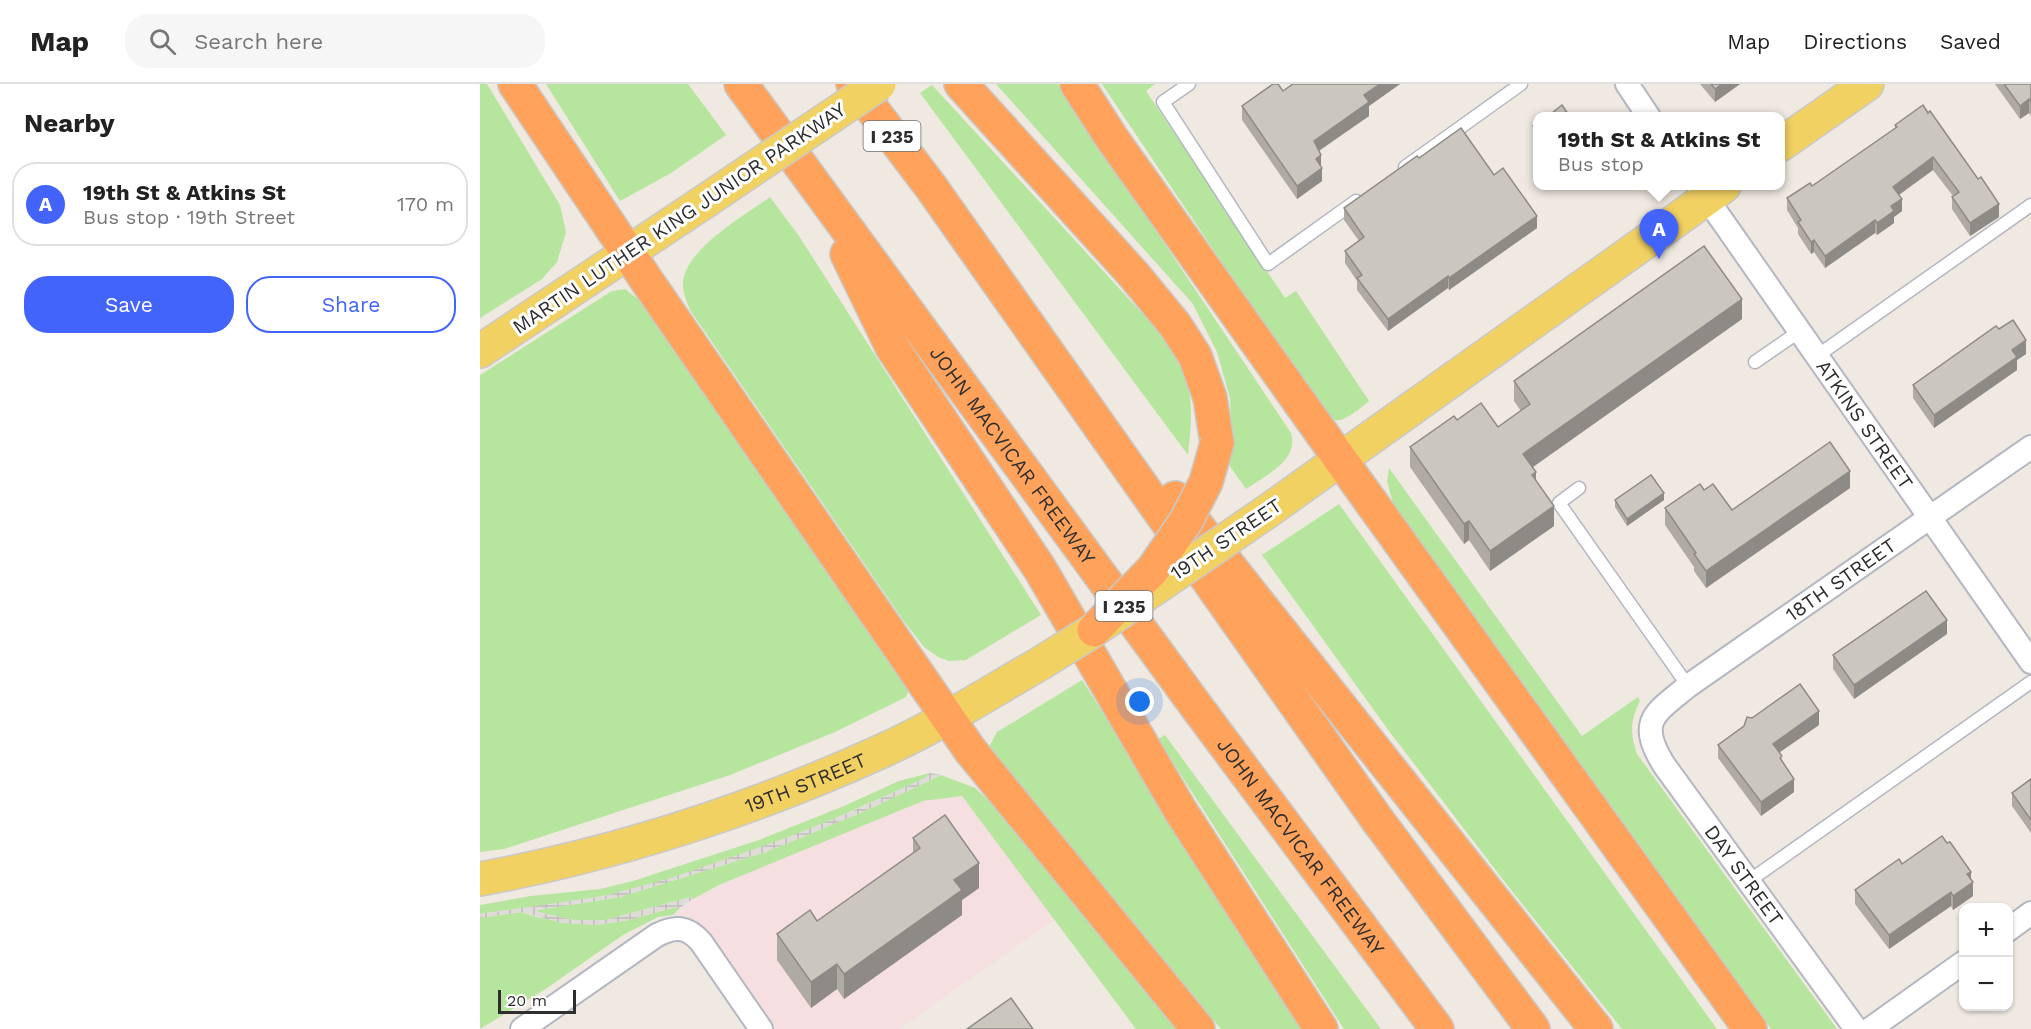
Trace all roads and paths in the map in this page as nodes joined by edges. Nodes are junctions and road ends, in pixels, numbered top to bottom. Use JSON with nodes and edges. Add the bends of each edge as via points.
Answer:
{"nodes":[{"id":1,"x":515,"y":84,"type":"edge"},
{"id":2,"x":741,"y":84,"type":"edge"},
{"id":3,"x":853,"y":84,"type":"edge"},
{"id":4,"x":879,"y":84,"type":"edge"},
{"id":5,"x":961,"y":84,"type":"edge"},
{"id":6,"x":1077,"y":84,"type":"edge"},
{"id":7,"x":1189,"y":84,"type":"edge"},
{"id":8,"x":1521,"y":84,"type":"edge"},
{"id":9,"x":1627,"y":84,"type":"edge"},
{"id":10,"x":1867,"y":84,"type":"edge"},
{"id":11,"x":1646,"y":112,"type":"edge"},
{"id":12,"x":1785,"y":142,"type":"edge"},
{"id":13,"x":1395,"y":174,"type":"edge"},
{"id":14,"x":813,"y":182,"type":"junction"},
{"id":15,"x":931,"y":187,"type":"junction"},
{"id":16,"x":1709,"y":190,"type":"edge"},
{"id":17,"x":1365,"y":195,"type":"edge"},
{"id":18,"x":2031,"y":205,"type":"edge"},
{"id":19,"x":628,"y":252,"type":"junction"},
{"id":20,"x":1800,"y":331,"type":"junction"},
{"id":21,"x":480,"y":351,"type":"edge"},
{"id":22,"x":1817,"y":356,"type":"junction"},
{"id":23,"x":1755,"y":362,"type":"dead end"},
{"id":24,"x":2031,"y":447,"type":"edge"},
{"id":25,"x":1340,"y":459,"type":"junction"},
{"id":26,"x":1579,"y":488,"type":"dead end"},
{"id":27,"x":1930,"y":518,"type":"junction"},
{"id":28,"x":1094,"y":630,"type":"junction"},
{"id":29,"x":2031,"y":662,"type":"edge"},
{"id":30,"x":2031,"y":682,"type":"edge"},
{"id":31,"x":1688,"y":686,"type":"junction"},
{"id":32,"x":1654,"y":713,"type":"joint"},
{"id":33,"x":947,"y":718,"type":"junction"},
{"id":34,"x":480,"y":879,"type":"edge"},
{"id":35,"x":1749,"y":881,"type":"junction"},
{"id":36,"x":2031,"y":914,"type":"edge"},
{"id":37,"x":2013,"y":927,"type":"edge"},
{"id":38,"x":1959,"y":966,"type":"edge"},
{"id":39,"x":522,"y":1029,"type":"edge"},
{"id":40,"x":761,"y":1029,"type":"edge"},
{"id":41,"x":1197,"y":1029,"type":"edge"},
{"id":42,"x":1321,"y":1029,"type":"edge"},
{"id":43,"x":1437,"y":1029,"type":"edge"},
{"id":44,"x":1533,"y":1029,"type":"edge"},
{"id":45,"x":1596,"y":1029,"type":"edge"},
{"id":46,"x":1750,"y":1029,"type":"edge"},
{"id":47,"x":1856,"y":1029,"type":"edge"},
{"id":48,"x":1870,"y":1029,"type":"edge"}],
"edges":[{"from":1,"to":19,"type":"highway"},
{"from":2,"to":14,"type":"highway","name":"JOHN MACVICAR FREEWAY","number":"I 235"},
{"from":3,"to":15,"type":"highway","number":"I 235"},
{"from":4,"to":19,"type":"main road","name":"MARTIN LUTHER KING JUNIOR PARKWAY","bridge":true},
{"from":5,"to":28,"type":"highway","bridge":true,"via":[[1175,325],[1195,356],[1210,398],[1217,443],[1206,482],[1186,521],[1153,569]]},
{"from":6,"to":25,"type":"highway"},
{"from":7,"to":17,"type":"lane","via":[[1164,102],[1268,264]]},
{"from":8,"to":13,"type":"lane"},
{"from":9,"to":11,"type":"street"},
{"from":10,"to":12,"type":"main road"},
{"from":14,"to":42,"type":"highway","via":[[892,347],[1040,569],[1180,810]]},
{"from":14,"to":43,"type":"highway","name":"JOHN MACVICAR FREEWAY","number":"I 235"},
{"from":15,"to":44,"type":"highway","number":"I 235","via":[[1376,818]]},
{"from":15,"to":45,"type":"highway"},
{"from":16,"to":20,"type":"street","name":"ATKINS STREET"},
{"from":16,"to":25,"type":"main road","name":"19TH STREET"},
{"from":18,"to":22,"type":"lane"},
{"from":19,"to":21,"type":"main road","name":"MARTIN LUTHER KING JUNIOR PARKWAY"},
{"from":19,"to":33,"type":"highway"},
{"from":20,"to":22,"type":"street","name":"ATKINS STREET"},
{"from":20,"to":23,"type":"lane"},
{"from":22,"to":27,"type":"street","name":"ATKINS STREET"},
{"from":24,"to":27,"type":"street","name":"18TH STREET"},
{"from":25,"to":28,"type":"main road","name":"19TH STREET","bridge":true},
{"from":25,"to":46,"type":"highway"},
{"from":26,"to":31,"type":"lane","via":[[1559,503]]},
{"from":27,"to":29,"type":"street","name":"ATKINS STREET"},
{"from":27,"to":31,"type":"street","name":"18TH STREET"},
{"from":28,"to":33,"type":"main road","name":"19TH STREET","bridge":true},
{"from":30,"to":35,"type":"lane"},
{"from":31,"to":32,"type":"street","name":"18TH STREET"},
{"from":32,"to":35,"type":"street","name":"DAY STREET","via":[[1650,729],[1653,748]]},
{"from":33,"to":34,"type":"main road","name":"19TH STREET","via":[[883,751],[746,808],[656,838]]},
{"from":33,"to":41,"type":"highway"},
{"from":35,"to":47,"type":"street","name":"DAY STREET"},
{"from":36,"to":37,"type":"street"},
{"from":38,"to":48,"type":"street"},
{"from":39,"to":40,"type":"street","via":[[657,935],[679,927],[701,942]]}]}
